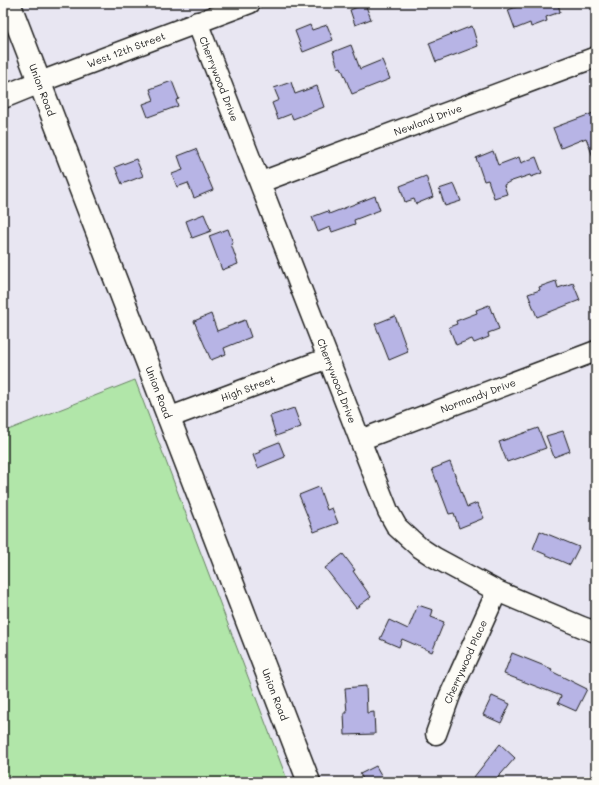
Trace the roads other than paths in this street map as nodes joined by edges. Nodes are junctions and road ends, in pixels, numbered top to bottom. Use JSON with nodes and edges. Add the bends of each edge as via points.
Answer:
{"nodes":[{"id":1,"x":9,"y":3,"type":"edge"},
{"id":2,"x":250,"y":3,"type":"edge"},
{"id":3,"x":197,"y":22,"type":"junction"},
{"id":4,"x":596,"y":58,"type":"edge"},
{"id":5,"x":40,"y":82,"type":"junction"},
{"id":6,"x":3,"y":97,"type":"edge"},
{"id":7,"x":260,"y":182,"type":"junction"},
{"id":8,"x":596,"y":351,"type":"edge"},
{"id":9,"x":328,"y":358,"type":"junction"},
{"id":10,"x":168,"y":418,"type":"junction"},
{"id":11,"x":360,"y":440,"type":"junction"},
{"id":12,"x":497,"y":590,"type":"junction"},
{"id":13,"x":596,"y":632,"type":"edge"},
{"id":14,"x":436,"y":734,"type":"dead end"},
{"id":15,"x":309,"y":782,"type":"edge"}],
"edges":[{"from":1,"to":5,"type":"main road","name":"Union Road"},
{"from":2,"to":3,"type":"street","name":"West 12th Street"},
{"from":3,"to":5,"type":"street","name":"West 12th Street"},
{"from":3,"to":7,"type":"street","name":"Cherrywood Drive"},
{"from":4,"to":7,"type":"street","name":"Newland Drive"},
{"from":5,"to":6,"type":"main road","name":"West 12th Street"},
{"from":5,"to":10,"type":"main road","name":"Union Road"},
{"from":7,"to":9,"type":"street","name":"Cherrywood Drive"},
{"from":8,"to":11,"type":"street","name":"Normandy Drive"},
{"from":9,"to":10,"type":"street","name":"High Street"},
{"from":9,"to":11,"type":"street","name":"Cherrywood Drive"},
{"from":10,"to":15,"type":"main road","name":"Union Road"},
{"from":11,"to":12,"type":"street","name":"Cherrywood Drive","via":[[388,511],[397,526],[434,557]]},
{"from":12,"to":13,"type":"street","name":"Cherrywood Drive"},
{"from":12,"to":14,"type":"street","name":"Cherrywood Place","via":[[450,695]]}]}
